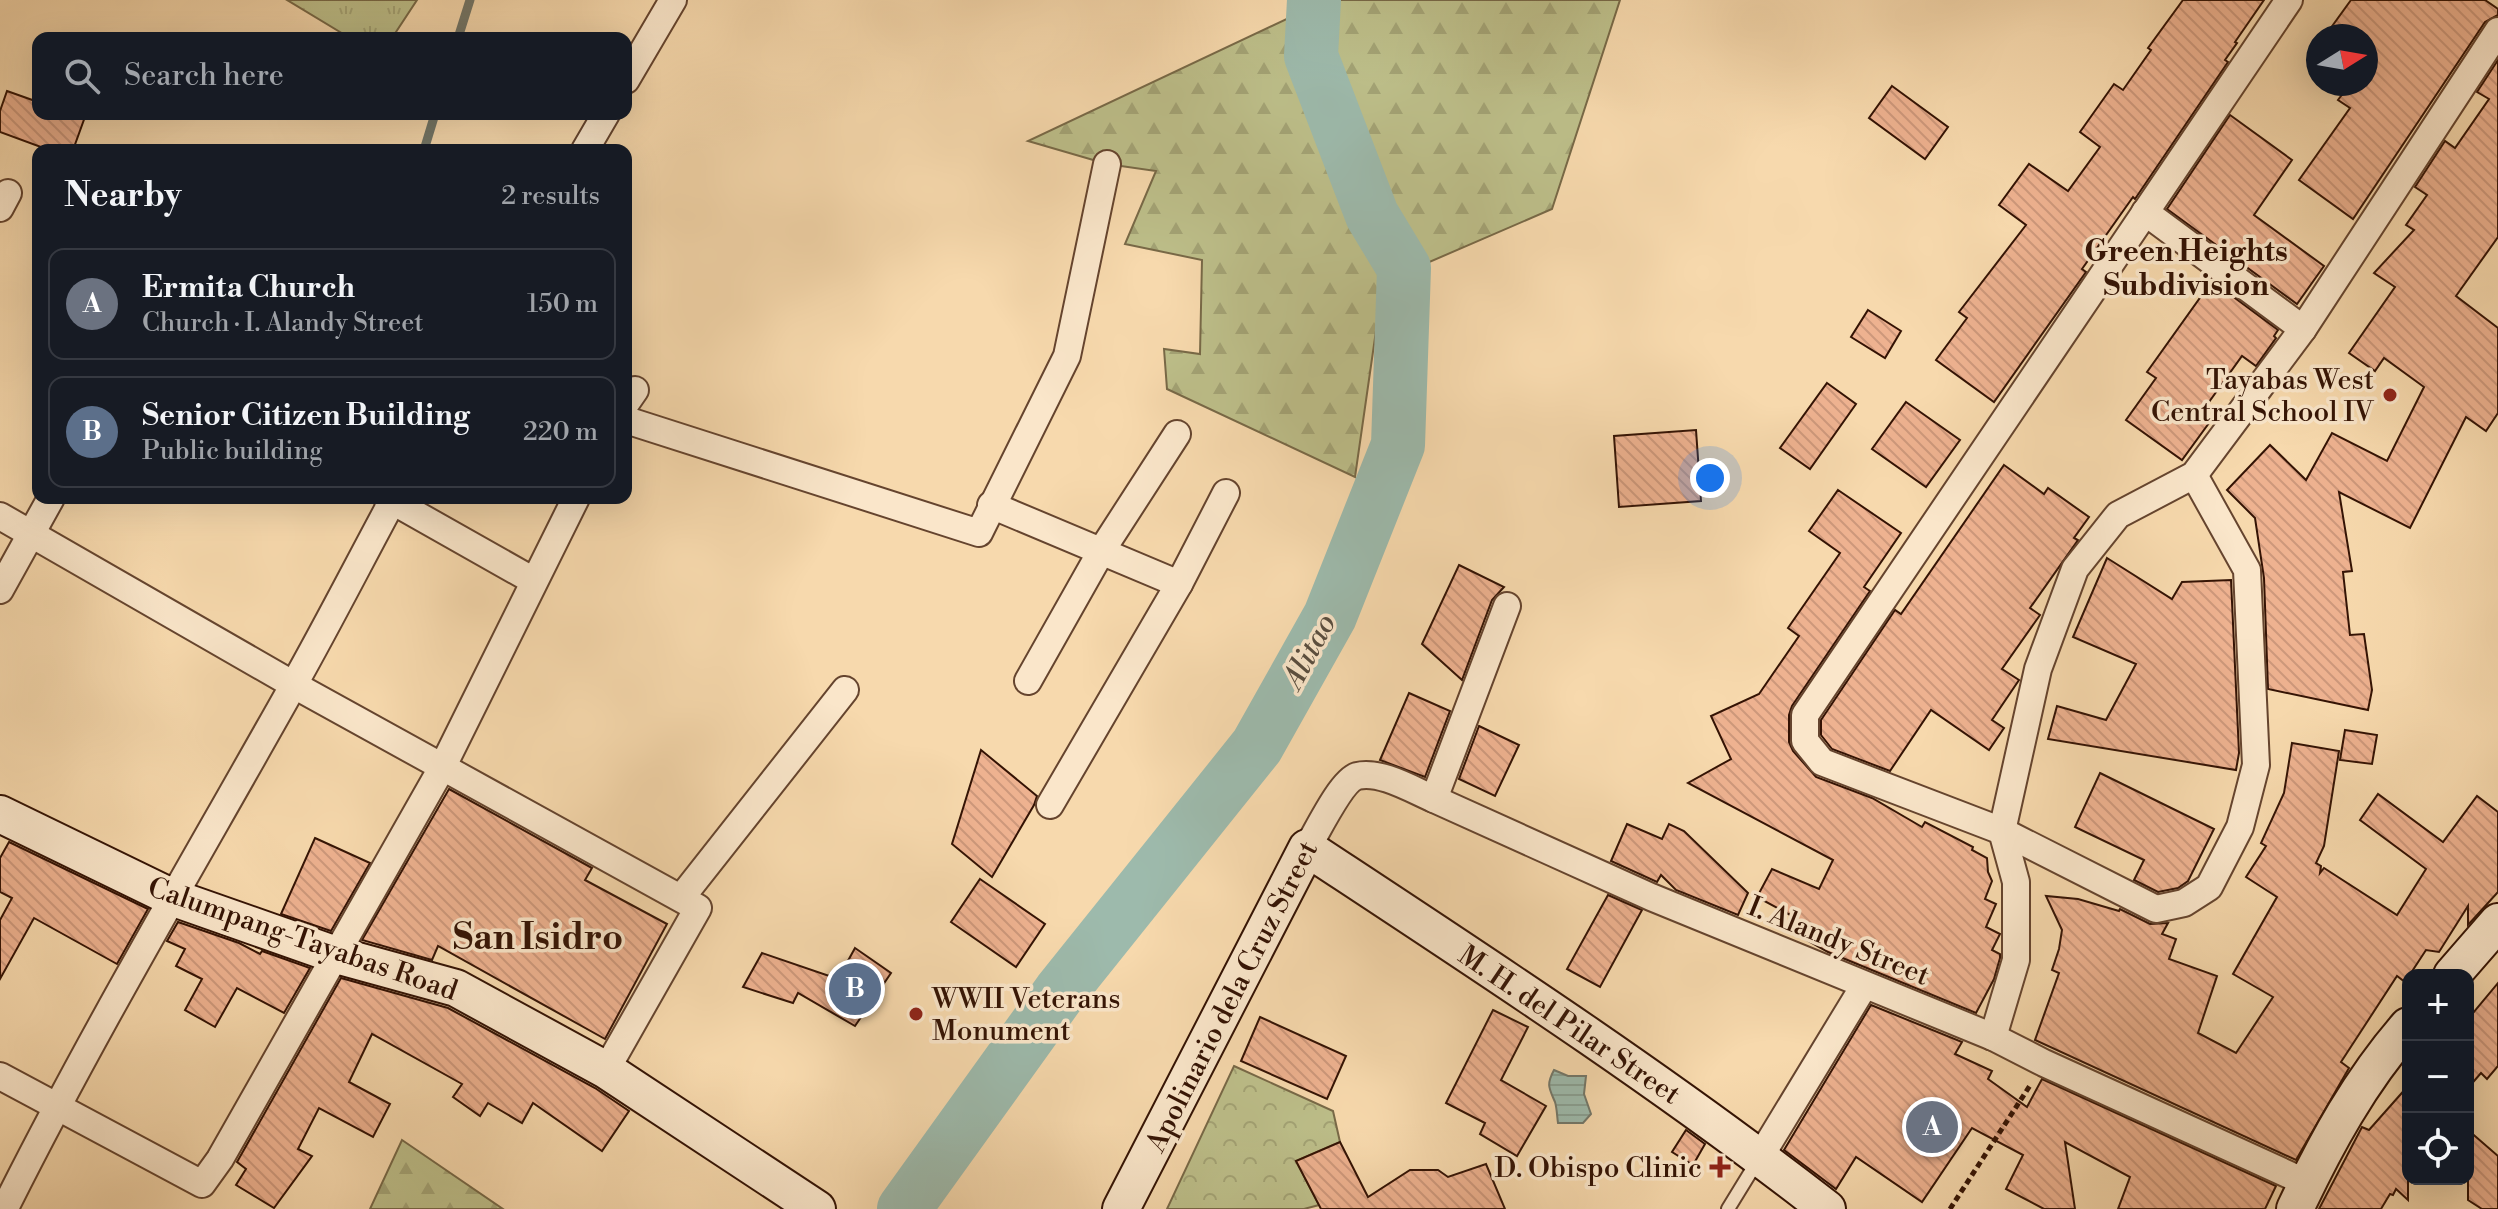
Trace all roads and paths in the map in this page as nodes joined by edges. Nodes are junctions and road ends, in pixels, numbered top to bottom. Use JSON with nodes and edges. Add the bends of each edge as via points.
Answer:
{"nodes":[{"id":1,"x":673,"y":0,"type":"edge"},
{"id":2,"x":2289,"y":0,"type":"edge"},
{"id":3,"x":2498,"y":31,"type":"edge"},
{"id":4,"x":632,"y":70,"type":"edge"},
{"id":5,"x":602,"y":120,"type":"edge"},
{"id":6,"x":588,"y":144,"type":"edge"},
{"id":7,"x":1107,"y":164,"type":"dead end"},
{"id":8,"x":2145,"y":212,"type":"junction"},
{"id":9,"x":2303,"y":329,"type":"junction"},
{"id":10,"x":632,"y":422,"type":"edge"},
{"id":11,"x":1177,"y":434,"type":"dead end"},
{"id":12,"x":2194,"y":475,"type":"junction"},
{"id":13,"x":1226,"y":493,"type":"dead end"},
{"id":14,"x":48,"y":504,"type":"edge"},
{"id":15,"x":388,"y":504,"type":"edge"},
{"id":16,"x":400,"y":504,"type":"edge"},
{"id":17,"x":573,"y":504,"type":"edge"},
{"id":18,"x":991,"y":505,"type":"junction"},
{"id":19,"x":0,"y":516,"type":"edge"},
{"id":20,"x":31,"y":534,"type":"junction"},
{"id":21,"x":1102,"y":550,"type":"junction"},
{"id":22,"x":534,"y":581,"type":"junction"},
{"id":23,"x":1179,"y":584,"type":"junction"},
{"id":24,"x":0,"y":590,"type":"edge"},
{"id":25,"x":1507,"y":606,"type":"dead end"},
{"id":26,"x":1028,"y":681,"type":"dead end"},
{"id":27,"x":294,"y":685,"type":"junction"},
{"id":28,"x":845,"y":690,"type":"dead end"},
{"id":29,"x":443,"y":766,"type":"junction"},
{"id":30,"x":1344,"y":785,"type":"joint"},
{"id":31,"x":1434,"y":799,"type":"junction"},
{"id":32,"x":1050,"y":805,"type":"dead end"},
{"id":33,"x":0,"y":814,"type":"edge"},
{"id":34,"x":2002,"y":831,"type":"junction"},
{"id":35,"x":1307,"y":848,"type":"junction"},
{"id":36,"x":171,"y":897,"type":"junction"},
{"id":37,"x":681,"y":898,"type":"junction"},
{"id":38,"x":2498,"y":922,"type":"edge"},
{"id":39,"x":336,"y":955,"type":"junction"},
{"id":40,"x":2457,"y":969,"type":"edge"},
{"id":41,"x":1864,"y":986,"type":"junction"},
{"id":42,"x":2402,"y":1033,"type":"edge"},
{"id":43,"x":1993,"y":1037,"type":"junction"},
{"id":44,"x":2044,"y":1063,"type":"junction"},
{"id":45,"x":606,"y":1070,"type":"junction"},
{"id":46,"x":0,"y":1076,"type":"edge"},
{"id":47,"x":57,"y":1105,"type":"junction"},
{"id":48,"x":1760,"y":1157,"type":"junction"},
{"id":49,"x":2301,"y":1196,"type":"edge"},
{"id":50,"x":810,"y":1204,"type":"edge"},
{"id":51,"x":5,"y":1208,"type":"edge"},
{"id":52,"x":1121,"y":1209,"type":"edge"},
{"id":53,"x":1728,"y":1209,"type":"edge"},
{"id":54,"x":1827,"y":1209,"type":"edge"},
{"id":55,"x":1950,"y":1209,"type":"edge"}],
"edges":[{"from":1,"to":4,"type":"street"},
{"from":2,"to":8,"type":"street"},
{"from":3,"to":9,"type":"street"},
{"from":5,"to":6,"type":"street"},
{"from":7,"to":18,"type":"street","via":[[1067,356]]},
{"from":8,"to":9,"type":"street"},
{"from":8,"to":34,"type":"street","via":[[1805,715],[1805,741],[1822,762]]},
{"from":9,"to":12,"type":"street"},
{"from":10,"to":18,"type":"street","via":[[979,533]]},
{"from":11,"to":21,"type":"street"},
{"from":12,"to":34,"type":"street","via":[[2118,515],[2075,569],[2038,669]]},
{"from":12,"to":34,"type":"street","via":[[2247,570],[2256,765],[2240,827],[2209,887],[2184,903],[2156,909]]},
{"from":13,"to":23,"type":"street"},
{"from":14,"to":20,"type":"street"},
{"from":15,"to":27,"type":"street"},
{"from":16,"to":22,"type":"street"},
{"from":17,"to":22,"type":"street"},
{"from":18,"to":21,"type":"street"},
{"from":19,"to":20,"type":"street"},
{"from":20,"to":24,"type":"street"},
{"from":20,"to":27,"type":"street"},
{"from":21,"to":23,"type":"street"},
{"from":21,"to":26,"type":"street"},
{"from":22,"to":29,"type":"street"},
{"from":23,"to":32,"type":"street"},
{"from":25,"to":31,"type":"street"},
{"from":27,"to":29,"type":"street"},
{"from":27,"to":36,"type":"street"},
{"from":28,"to":37,"type":"street"},
{"from":29,"to":37,"type":"street"},
{"from":29,"to":39,"type":"street"},
{"from":30,"to":31,"type":"street","name":"I. Alandy Street","via":[[1356,776],[1378,777]]},
{"from":30,"to":35,"type":"street","name":"Apolinario dela Cruz Street"},
{"from":31,"to":41,"type":"street","name":"I. Alandy Street"},
{"from":33,"to":36,"type":"main road","name":"Calumpang-Tayabas Road"},
{"from":34,"to":43,"type":"street","via":[[2016,882],[2016,960]]},
{"from":35,"to":48,"type":"main road","name":"M. H. del Pilar Street"},
{"from":35,"to":52,"type":"main road","name":"Apolinario dela Cruz Street"},
{"from":36,"to":39,"type":"main road","name":"Calumpang-Tayabas Road"},
{"from":36,"to":47,"type":"street"},
{"from":37,"to":45,"type":"street","via":[[698,908]]},
{"from":38,"to":40,"type":"main road"},
{"from":39,"to":45,"type":"main road","name":"Calumpang-Tayabas Road","via":[[456,988]]},
{"from":39,"to":47,"type":"street","via":[[202,1184]]},
{"from":41,"to":43,"type":"street","name":"I. Alandy Street"},
{"from":41,"to":48,"type":"street"},
{"from":42,"to":49,"type":"main road","via":[[2351,1100]]},
{"from":43,"to":44,"type":"street","name":"I. Alandy Street"},
{"from":44,"to":49,"type":"street","name":"I. Alandy Street"},
{"from":44,"to":55,"type":"path"},
{"from":45,"to":50,"type":"main road","name":"Calumpang-Tayabas Road"},
{"from":46,"to":47,"type":"street"},
{"from":47,"to":51,"type":"street"},
{"from":48,"to":53,"type":"lane"},
{"from":48,"to":54,"type":"main road","name":"M. H. del Pilar Street"}]}
